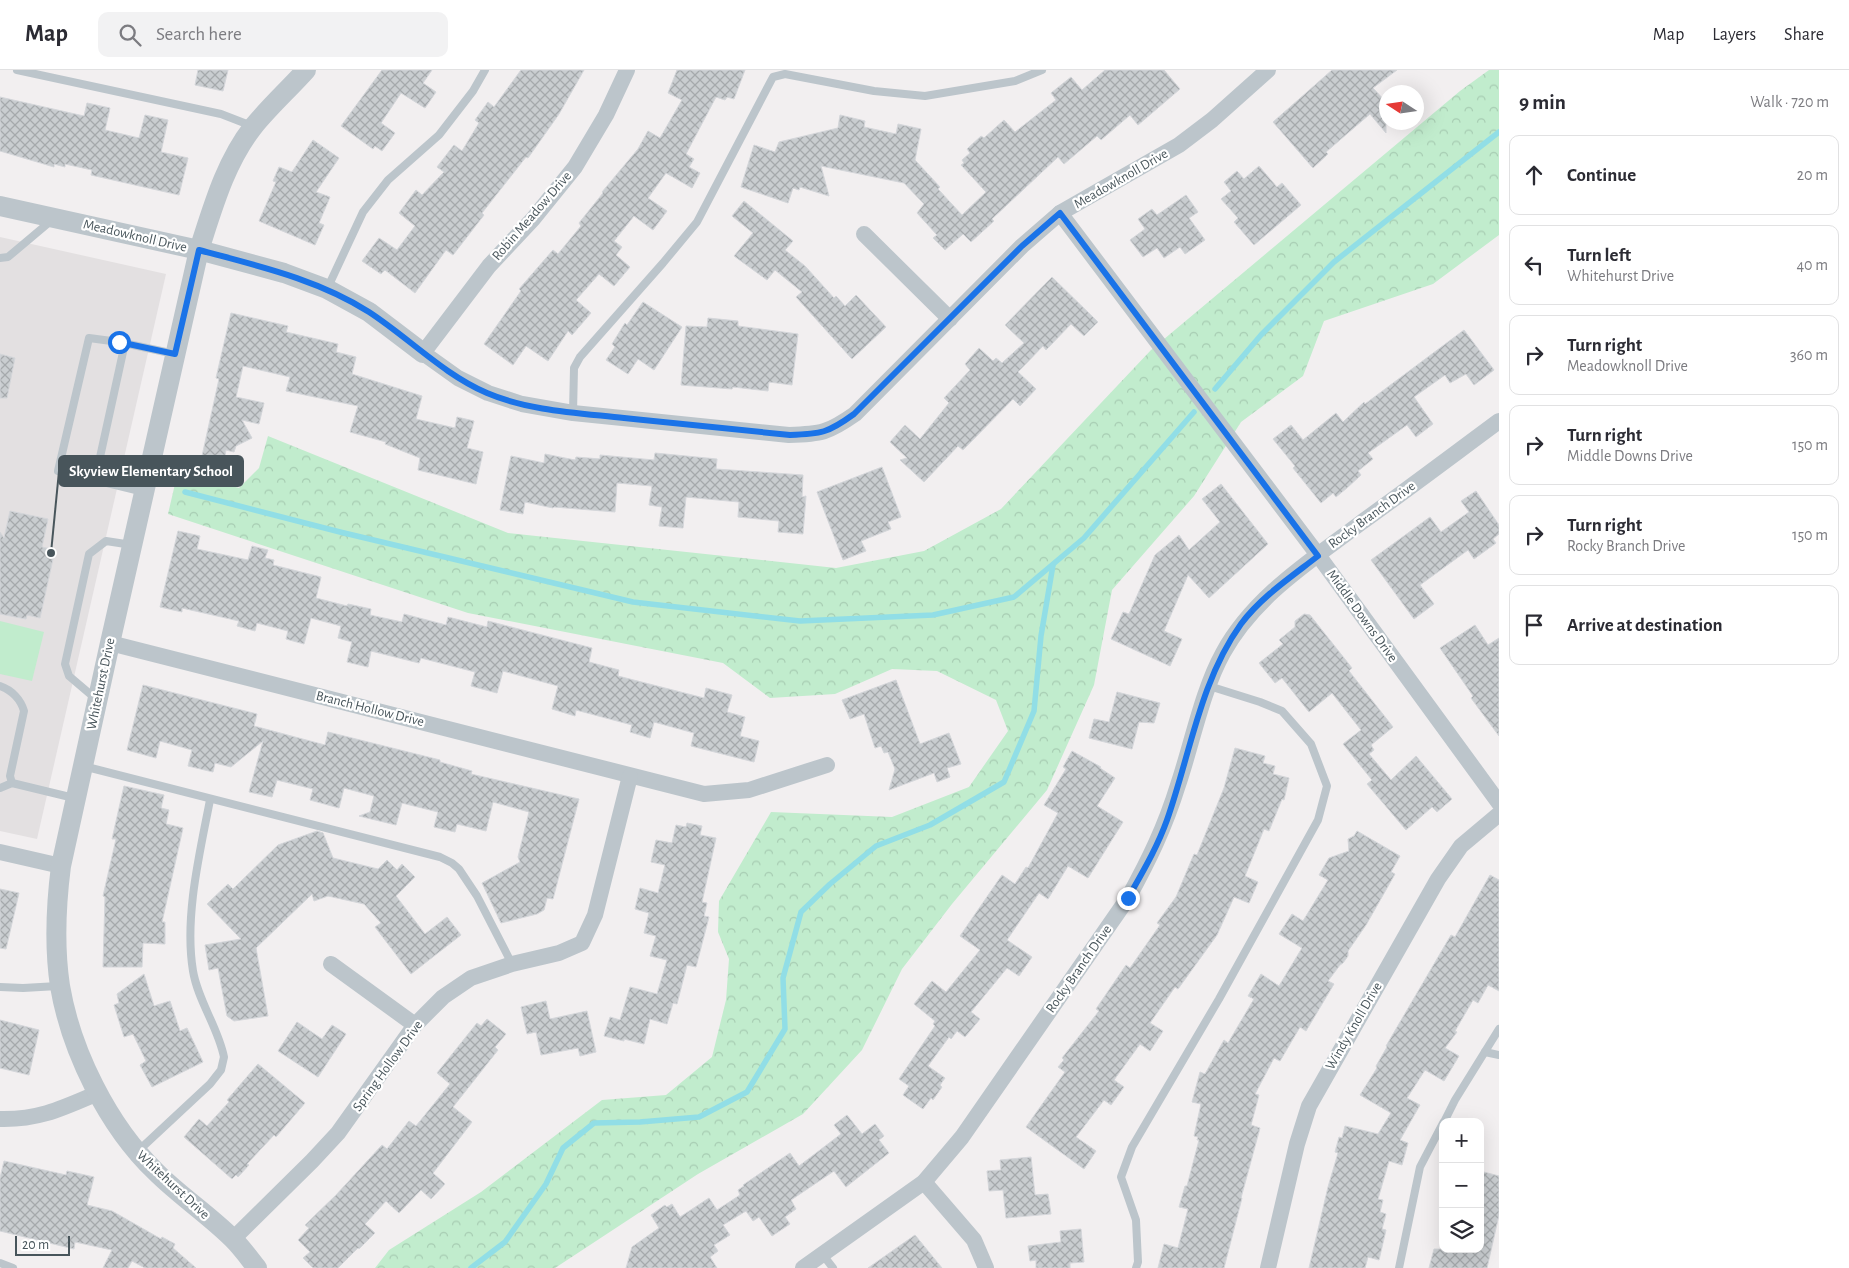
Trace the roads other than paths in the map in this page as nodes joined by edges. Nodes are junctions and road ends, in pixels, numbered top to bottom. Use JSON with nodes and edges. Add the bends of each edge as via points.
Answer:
{"nodes":[{"id":1,"x":17,"y":70,"type":"edge"},
{"id":2,"x":306,"y":70,"type":"edge"},
{"id":3,"x":485,"y":70,"type":"edge"},
{"id":4,"x":627,"y":70,"type":"edge"},
{"id":5,"x":1042,"y":70,"type":"edge"},
{"id":6,"x":1268,"y":70,"type":"edge"},
{"id":7,"x":254,"y":127,"type":"junction"},
{"id":8,"x":0,"y":206,"type":"edge"},
{"id":9,"x":1060,"y":213,"type":"junction"},
{"id":10,"x":54,"y":218,"type":"junction"},
{"id":11,"x":864,"y":234,"type":"dead end"},
{"id":12,"x":199,"y":250,"type":"junction"},
{"id":13,"x":0,"y":258,"type":"edge"},
{"id":14,"x":327,"y":289,"type":"junction"},
{"id":15,"x":950,"y":320,"type":"junction"},
{"id":16,"x":126,"y":343,"type":"junction"},
{"id":17,"x":423,"y":353,"type":"junction"},
{"id":18,"x":175,"y":354,"type":"junction"},
{"id":19,"x":573,"y":413,"type":"junction"},
{"id":20,"x":1499,"y":422,"type":"edge"},
{"id":21,"x":95,"y":480,"type":"junction"},
{"id":22,"x":144,"y":492,"type":"junction"},
{"id":23,"x":132,"y":545,"type":"junction"},
{"id":24,"x":1318,"y":556,"type":"junction"},
{"id":25,"x":110,"y":642,"type":"junction"},
{"id":26,"x":0,"y":686,"type":"edge"},
{"id":27,"x":1209,"y":686,"type":"junction"},
{"id":28,"x":97,"y":700,"type":"junction"},
{"id":29,"x":827,"y":765,"type":"dead end"},
{"id":30,"x":83,"y":766,"type":"junction"},
{"id":31,"x":630,"y":776,"type":"junction"},
{"id":32,"x":12,"y":783,"type":"junction"},
{"id":33,"x":0,"y":788,"type":"edge"},
{"id":34,"x":76,"y":798,"type":"junction"},
{"id":35,"x":210,"y":800,"type":"junction"},
{"id":36,"x":1499,"y":803,"type":"edge"},
{"id":37,"x":1499,"y":814,"type":"edge"},
{"id":38,"x":0,"y":852,"type":"edge"},
{"id":39,"x":61,"y":866,"type":"junction"},
{"id":40,"x":332,"y":964,"type":"dead end"},
{"id":41,"x":512,"y":964,"type":"junction"},
{"id":42,"x":60,"y":986,"type":"junction"},
{"id":43,"x":0,"y":987,"type":"edge"},
{"id":44,"x":415,"y":1025,"type":"junction"},
{"id":45,"x":1499,"y":1029,"type":"edge"},
{"id":46,"x":1485,"y":1052,"type":"junction"},
{"id":47,"x":1499,"y":1055,"type":"edge"},
{"id":48,"x":98,"y":1093,"type":"junction"},
{"id":49,"x":1446,"y":1118,"type":"edge"},
{"id":50,"x":0,"y":1119,"type":"edge"},
{"id":51,"x":1439,"y":1130,"type":"edge"},
{"id":52,"x":137,"y":1152,"type":"junction"},
{"id":53,"x":924,"y":1182,"type":"junction"},
{"id":54,"x":233,"y":1239,"type":"junction"},
{"id":55,"x":823,"y":1255,"type":"junction"},
{"id":56,"x":0,"y":1263,"type":"edge"},
{"id":57,"x":13,"y":1268,"type":"edge"},
{"id":58,"x":257,"y":1268,"type":"edge"},
{"id":59,"x":803,"y":1268,"type":"edge"},
{"id":60,"x":833,"y":1268,"type":"edge"},
{"id":61,"x":986,"y":1268,"type":"edge"},
{"id":62,"x":1136,"y":1268,"type":"edge"},
{"id":63,"x":1268,"y":1268,"type":"edge"},
{"id":64,"x":1399,"y":1268,"type":"edge"}],
"edges":[{"from":1,"to":7,"type":"lane","via":[[221,114]]},
{"from":2,"to":7,"type":"street","name":"Whitehurst Drive"},
{"from":3,"to":14,"type":"lane","via":[[439,136],[388,180],[362,212]]},
{"from":4,"to":17,"type":"street","name":"Robin Meadow Drive","via":[[606,115],[575,167],[533,219],[488,266]]},
{"from":5,"to":19,"type":"lane","via":[[1015,81],[926,96],[874,91],[785,74],[773,77],[696,222],[580,357],[574,368]]},
{"from":6,"to":9,"type":"street","name":"Meadowknoll Drive","via":[[1179,145]]},
{"from":7,"to":12,"type":"street","name":"Whitehurst Drive","via":[[239,148],[218,191]]},
{"from":8,"to":10,"type":"street","name":"Meadowknoll Drive"},
{"from":9,"to":15,"type":"street","name":"Meadowknoll Drive","via":[[1022,246]]},
{"from":9,"to":24,"type":"street","name":"Middle Downs Drive"},
{"from":10,"to":12,"type":"street","name":"Meadowknoll Drive"},
{"from":10,"to":13,"type":"lane","via":[[8,257]]},
{"from":11,"to":15,"type":"street"},
{"from":12,"to":14,"type":"street","name":"Meadowknoll Drive"},
{"from":12,"to":18,"type":"street","name":"Whitehurst Drive"},
{"from":14,"to":17,"type":"street","name":"Meadowknoll Drive","via":[[369,312]]},
{"from":15,"to":19,"type":"street","name":"Meadowknoll Drive","via":[[854,414],[836,428],[817,434],[790,435]]},
{"from":16,"to":18,"type":"lane"},
{"from":16,"to":21,"type":"lane"},
{"from":16,"to":21,"type":"lane","via":[[89,338],[58,471]]},
{"from":17,"to":19,"type":"street","name":"Meadowknoll Drive","via":[[458,378],[488,393],[522,404]]},
{"from":18,"to":22,"type":"street","name":"Whitehurst Drive"},
{"from":20,"to":24,"type":"street","name":"Rocky Branch Drive"},
{"from":21,"to":22,"type":"lane"},
{"from":22,"to":23,"type":"street","name":"Whitehurst Drive"},
{"from":23,"to":25,"type":"street","name":"Whitehurst Drive"},
{"from":23,"to":28,"type":"lane","via":[[106,541],[89,554],[65,664],[69,676]]},
{"from":24,"to":27,"type":"street","name":"Rocky Branch Drive","via":[[1270,594],[1242,623],[1222,654]]},
{"from":24,"to":36,"type":"street","name":"Middle Downs Drive"},
{"from":25,"to":28,"type":"street","name":"Whitehurst Drive"},
{"from":25,"to":31,"type":"street","name":"Branch Hollow Drive"},
{"from":26,"to":32,"type":"lane","via":[[21,701],[24,711],[10,776]]},
{"from":27,"to":53,"type":"street","name":"Rocky Branch Drive","via":[[1167,821],[1151,858],[1128,898],[962,1136]]},
{"from":27,"to":62,"type":"lane","via":[[1282,711],[1311,744],[1327,786],[1318,820],[1220,999],[1132,1148],[1121,1177],[1136,1220]]},
{"from":28,"to":30,"type":"street","name":"Whitehurst Drive"},
{"from":29,"to":31,"type":"street","name":"Branch Hollow Drive","via":[[749,790],[704,794]]},
{"from":30,"to":34,"type":"street","name":"Whitehurst Drive"},
{"from":30,"to":35,"type":"lane"},
{"from":31,"to":41,"type":"street","name":"Spring Hollow Drive","via":[[594,916],[582,943],[559,953]]},
{"from":32,"to":33,"type":"lane"},
{"from":32,"to":34,"type":"lane"},
{"from":34,"to":39,"type":"street","name":"Whitehurst Drive"},
{"from":35,"to":41,"type":"lane","via":[[452,862],[478,896]]},
{"from":35,"to":52,"type":"lane","via":[[196,871],[191,940],[193,971],[224,1057],[221,1070],[210,1084]]},
{"from":37,"to":63,"type":"street","name":"Windy Knoll Drive","via":[[1461,846],[1438,879],[1309,1106],[1296,1144]]},
{"from":38,"to":39,"type":"street"},
{"from":39,"to":42,"type":"street","name":"Whitehurst Drive","via":[[56,932]]},
{"from":40,"to":44,"type":"street"},
{"from":41,"to":44,"type":"street","name":"Spring Hollow Drive","via":[[471,978],[443,997]]},
{"from":42,"to":43,"type":"lane"},
{"from":42,"to":48,"type":"street","name":"Whitehurst Drive","via":[[82,1059]]},
{"from":44,"to":54,"type":"street","name":"Spring Hollow Drive","via":[[338,1133]]},
{"from":45,"to":46,"type":"lane"},
{"from":46,"to":47,"type":"lane"},
{"from":46,"to":49,"type":"lane"},
{"from":48,"to":50,"type":"street","via":[[53,1112],[22,1120]]},
{"from":48,"to":52,"type":"street","name":"Whitehurst Drive"},
{"from":51,"to":64,"type":"lane","via":[[1420,1166]]},
{"from":52,"to":54,"type":"street","name":"Whitehurst Drive"},
{"from":53,"to":55,"type":"street","name":"Rocky Branch Drive"},
{"from":53,"to":61,"type":"street","via":[[974,1240]]},
{"from":54,"to":58,"type":"street","name":"Whitehurst Drive"},
{"from":55,"to":59,"type":"street","name":"Rocky Branch Drive"},
{"from":55,"to":60,"type":"lane"},
{"from":56,"to":57,"type":"lane"}]}
